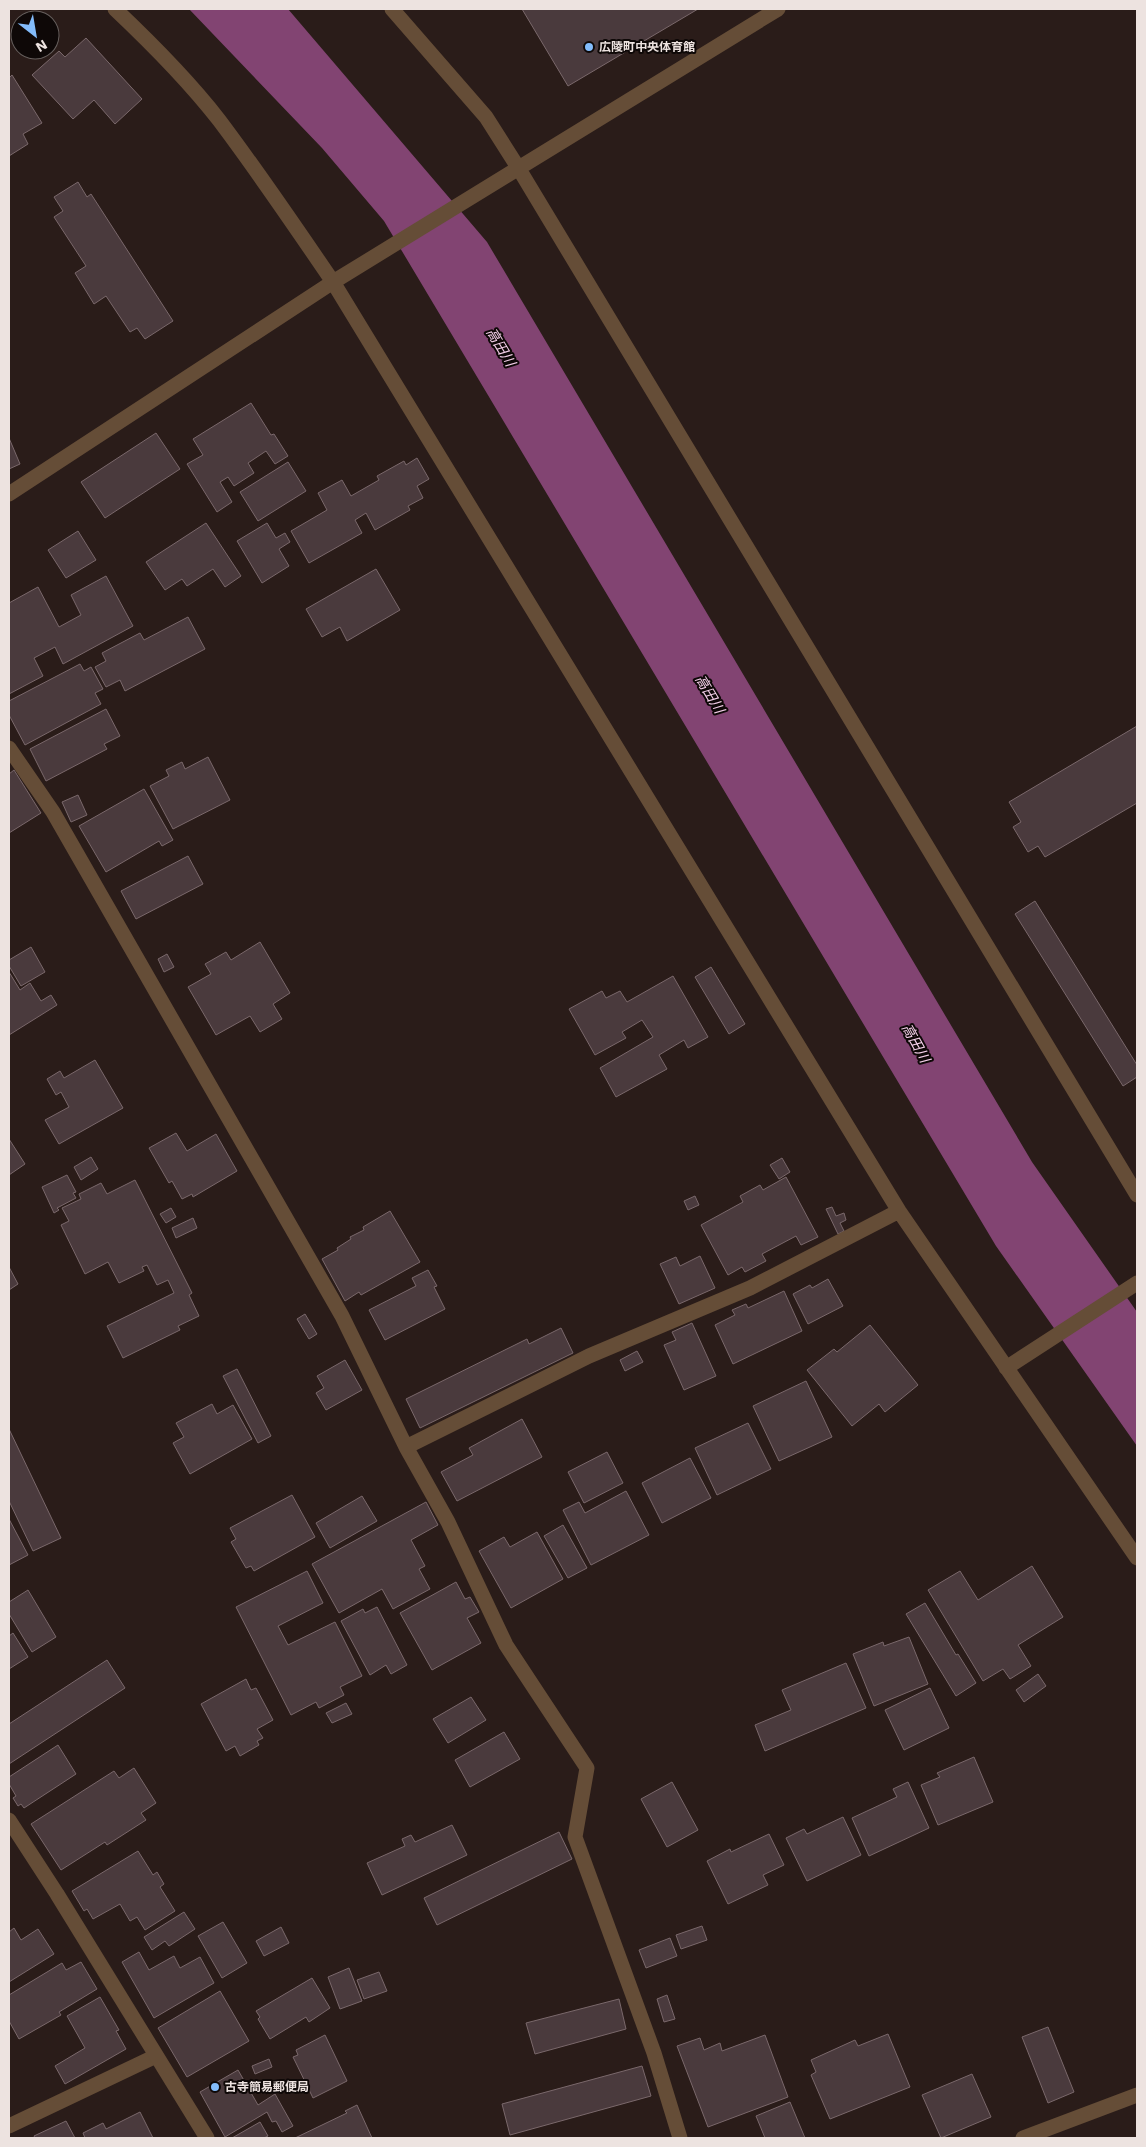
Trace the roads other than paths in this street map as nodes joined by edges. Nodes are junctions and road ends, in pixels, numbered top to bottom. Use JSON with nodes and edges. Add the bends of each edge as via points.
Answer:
{"nodes":[{"id":1,"x":115,"y":9,"type":"edge"},
{"id":2,"x":392,"y":9,"type":"edge"},
{"id":3,"x":778,"y":9,"type":"edge"},
{"id":4,"x":519,"y":169,"type":"junction"},
{"id":5,"x":333,"y":282,"type":"junction"},
{"id":6,"x":9,"y":494,"type":"edge"},
{"id":7,"x":9,"y":748,"type":"edge"},
{"id":8,"x":1137,"y":1195,"type":"edge"},
{"id":9,"x":898,"y":1210,"type":"junction"},
{"id":10,"x":1137,"y":1283,"type":"edge"},
{"id":11,"x":1011,"y":1365,"type":"junction"},
{"id":12,"x":406,"y":1447,"type":"junction"},
{"id":13,"x":1137,"y":1558,"type":"edge"},
{"id":14,"x":9,"y":1820,"type":"edge"},
{"id":15,"x":156,"y":2056,"type":"junction"},
{"id":16,"x":1137,"y":2095,"type":"edge"},
{"id":17,"x":9,"y":2126,"type":"edge"},
{"id":18,"x":207,"y":2138,"type":"edge"},
{"id":19,"x":680,"y":2138,"type":"edge"},
{"id":20,"x":1023,"y":2138,"type":"edge"}],
"edges":[{"from":1,"to":5,"type":"street","via":[[163,55],[218,119]]},
{"from":2,"to":4,"type":"street","via":[[486,117]]},
{"from":3,"to":4,"type":"street"},
{"from":4,"to":5,"type":"street"},
{"from":4,"to":8,"type":"street"},
{"from":5,"to":6,"type":"street"},
{"from":5,"to":9,"type":"street"},
{"from":7,"to":12,"type":"street","via":[[52,812],[342,1316]]},
{"from":9,"to":11,"type":"street"},
{"from":9,"to":12,"type":"street","via":[[750,1288],[589,1356]]},
{"from":10,"to":11,"type":"street"},
{"from":11,"to":13,"type":"street"},
{"from":12,"to":19,"type":"street","via":[[448,1522],[506,1645],[587,1768],[575,1837],[654,2053]]},
{"from":14,"to":15,"type":"street"},
{"from":15,"to":17,"type":"street"},
{"from":15,"to":18,"type":"street"},
{"from":16,"to":20,"type":"street"}]}
